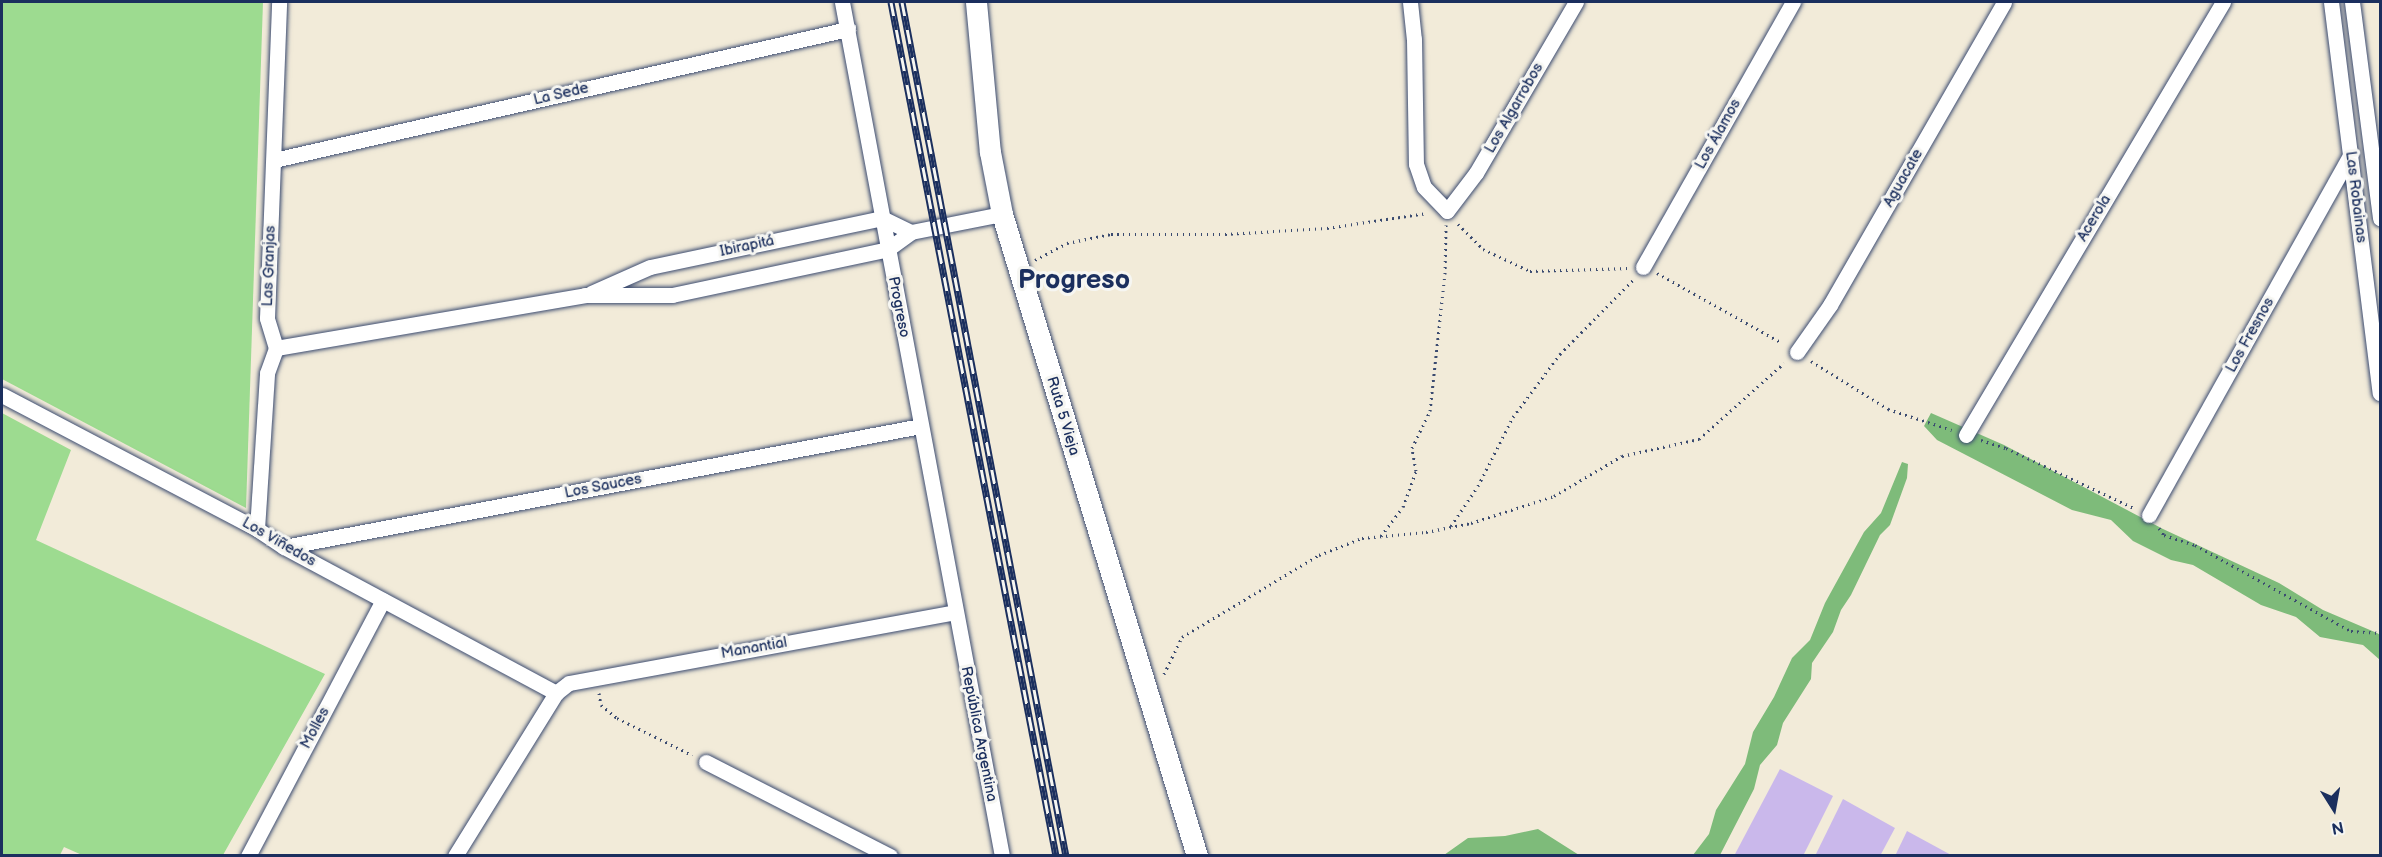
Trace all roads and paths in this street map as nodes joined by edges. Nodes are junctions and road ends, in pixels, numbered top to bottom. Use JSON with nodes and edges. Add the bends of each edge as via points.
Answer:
{"nodes":[{"id":1,"x":279,"y":2,"type":"edge"},
{"id":2,"x":842,"y":2,"type":"edge"},
{"id":3,"x":976,"y":2,"type":"edge"},
{"id":4,"x":1410,"y":2,"type":"edge"},
{"id":5,"x":1575,"y":2,"type":"edge"},
{"id":6,"x":1793,"y":2,"type":"edge"},
{"id":7,"x":2004,"y":2,"type":"edge"},
{"id":8,"x":2223,"y":2,"type":"edge"},
{"id":9,"x":2331,"y":2,"type":"edge"},
{"id":10,"x":2352,"y":2,"type":"edge"},
{"id":11,"x":848,"y":29,"type":"junction"},
{"id":12,"x":2351,"y":154,"type":"junction"},
{"id":13,"x":274,"y":160,"type":"junction"},
{"id":14,"x":1447,"y":212,"type":"junction"},
{"id":15,"x":1002,"y":214,"type":"junction"},
{"id":16,"x":882,"y":218,"type":"junction"},
{"id":17,"x":2380,"y":218,"type":"edge"},
{"id":18,"x":911,"y":232,"type":"junction"},
{"id":19,"x":888,"y":249,"type":"junction"},
{"id":20,"x":1644,"y":267,"type":"junction"},
{"id":21,"x":1019,"y":270,"type":"junction"},
{"id":22,"x":585,"y":296,"type":"junction"},
{"id":23,"x":276,"y":348,"type":"junction"},
{"id":24,"x":1797,"y":352,"type":"junction"},
{"id":25,"x":2380,"y":393,"type":"edge"},
{"id":26,"x":2,"y":395,"type":"edge"},
{"id":27,"x":921,"y":426,"type":"junction"},
{"id":28,"x":1966,"y":435,"type":"junction"},
{"id":29,"x":2150,"y":515,"type":"junction"},
{"id":30,"x":1450,"y":528,"type":"junction"},
{"id":31,"x":257,"y":529,"type":"junction"},
{"id":32,"x":1382,"y":536,"type":"junction"},
{"id":33,"x":284,"y":547,"type":"junction"},
{"id":34,"x":382,"y":600,"type":"junction"},
{"id":35,"x":955,"y":612,"type":"junction"},
{"id":36,"x":2380,"y":633,"type":"edge"},
{"id":37,"x":596,"y":676,"type":"junction"},
{"id":38,"x":1161,"y":683,"type":"dead end"},
{"id":39,"x":556,"y":693,"type":"junction"},
{"id":40,"x":706,"y":762,"type":"joint"},
{"id":41,"x":248,"y":855,"type":"edge"},
{"id":42,"x":455,"y":855,"type":"edge"},
{"id":43,"x":890,"y":855,"type":"edge"},
{"id":44,"x":1002,"y":855,"type":"edge"},
{"id":45,"x":1197,"y":855,"type":"edge"}],
"edges":[{"from":1,"to":13,"type":"street","name":"Las Granjas"},
{"from":2,"to":11,"type":"street","name":"Progreso"},
{"from":3,"to":15,"type":"street","name":"Ruta 5 Vieja","via":[[990,152]]},
{"from":4,"to":14,"type":"street","via":[[1416,164],[1424,187]]},
{"from":5,"to":14,"type":"street","name":"Los Algarrobos","via":[[1476,173]]},
{"from":6,"to":20,"type":"street","name":"Los Álamos"},
{"from":7,"to":24,"type":"street","name":"Aguacate","via":[[1830,305]]},
{"from":8,"to":28,"type":"street","name":"Acerola"},
{"from":9,"to":12,"type":"street","name":"Las Robainas"},
{"from":10,"to":17,"type":"street","name":"Las Robainas"},
{"from":11,"to":13,"type":"street","name":"La Sede"},
{"from":11,"to":16,"type":"street","name":"Progreso"},
{"from":12,"to":25,"type":"street","name":"Las Robainas"},
{"from":12,"to":29,"type":"street","name":"Los Fresnos"},
{"from":13,"to":23,"type":"street","name":"Las Granjas","via":[[267,318]]},
{"from":14,"to":20,"type":"path","via":[[1483,249],[1530,271]]},
{"from":14,"to":21,"type":"path","via":[[1327,228],[1225,234],[1111,234],[1067,243]]},
{"from":14,"to":32,"type":"path","via":[[1445,274],[1430,411],[1412,448],[1416,471],[1403,507]]},
{"from":15,"to":18,"type":"street","name":"Ibirapitá"},
{"from":15,"to":21,"type":"street","name":"Ruta 5 Vieja"},
{"from":16,"to":18,"type":"street"},
{"from":16,"to":19,"type":"street","name":"Progreso"},
{"from":16,"to":22,"type":"street","name":"Ibirapitá","via":[[650,267]]},
{"from":18,"to":19,"type":"street","name":"Ibirapitá"},
{"from":19,"to":22,"type":"street","name":"Ibirapitá","via":[[672,295]]},
{"from":19,"to":27,"type":"street","name":"Progreso"},
{"from":20,"to":24,"type":"path"},
{"from":20,"to":30,"type":"path","via":[[1553,363],[1513,417],[1478,486]]},
{"from":21,"to":45,"type":"street","name":"Ruta 5 Vieja"},
{"from":22,"to":23,"type":"street","name":"Ibirapitá"},
{"from":23,"to":31,"type":"street","via":[[267,373]]},
{"from":24,"to":28,"type":"path","via":[[1888,409]]},
{"from":24,"to":30,"type":"path","via":[[1699,439],[1622,456],[1554,496]]},
{"from":26,"to":31,"type":"street","name":"Los Viñedos"},
{"from":27,"to":33,"type":"street","name":"Los Sauces"},
{"from":27,"to":35,"type":"street","name":"Progreso"},
{"from":28,"to":29,"type":"path","via":[[2006,448]]},
{"from":29,"to":36,"type":"path","via":[[2164,535],[2195,545],[2350,631]]},
{"from":30,"to":32,"type":"path"},
{"from":31,"to":33,"type":"street","name":"Los Viñedos"},
{"from":32,"to":38,"type":"path","via":[[1362,538],[1319,555],[1182,637]]},
{"from":33,"to":34,"type":"street","name":"Los Viñedos"},
{"from":34,"to":39,"type":"street","name":"Los Viñedos"},
{"from":34,"to":41,"type":"street","name":"Molles"},
{"from":35,"to":37,"type":"street","name":"Manantial"},
{"from":35,"to":44,"type":"street","name":"República Argentina"},
{"from":37,"to":39,"type":"street","name":"Manantial","via":[[569,683]]},
{"from":37,"to":40,"type":"path","via":[[602,705],[617,718]]},
{"from":39,"to":42,"type":"street"},
{"from":40,"to":43,"type":"street"}]}
